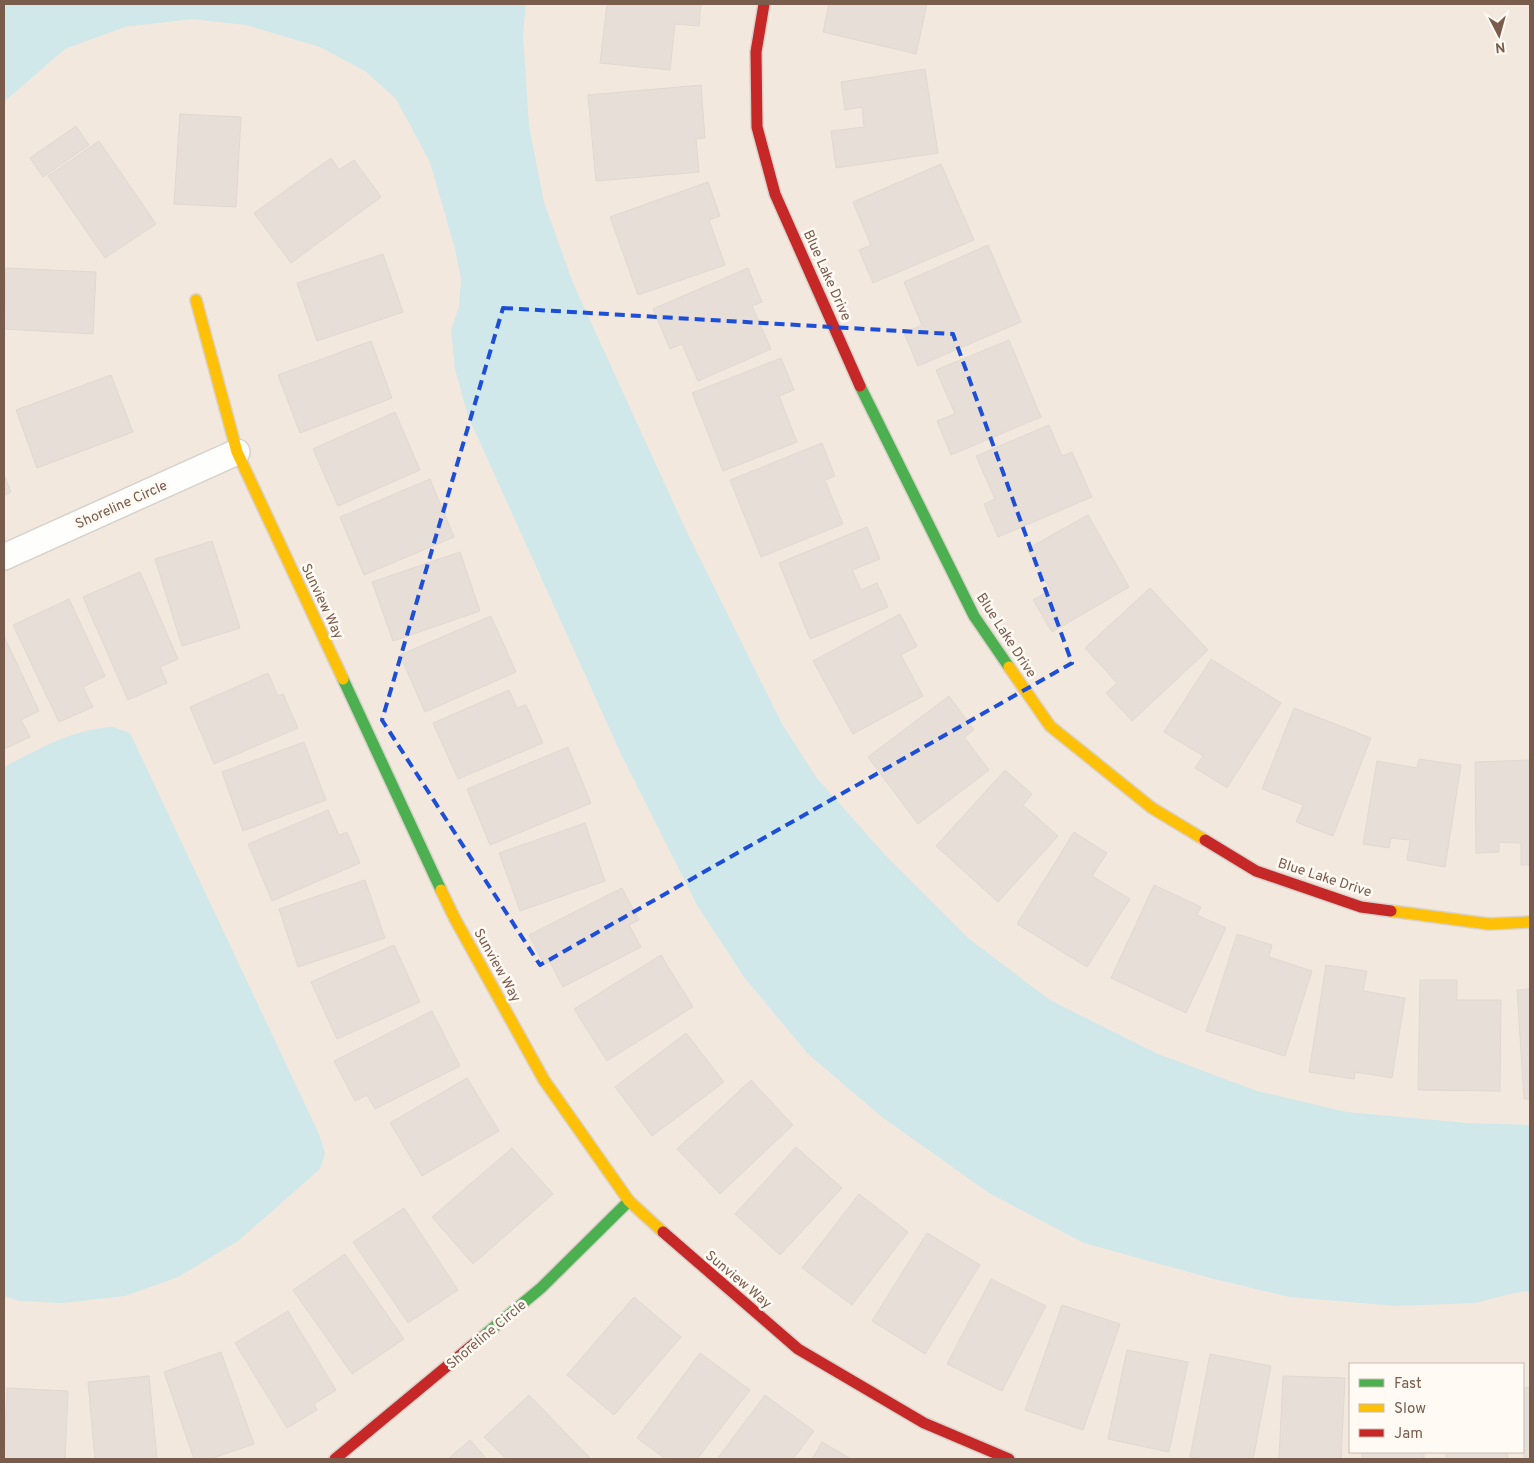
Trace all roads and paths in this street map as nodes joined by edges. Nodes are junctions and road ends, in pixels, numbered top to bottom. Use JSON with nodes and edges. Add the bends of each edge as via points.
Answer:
{"nodes":[{"id":1,"x":764,"y":4,"type":"edge"},
{"id":2,"x":196,"y":300,"type":"dead end"},
{"id":3,"x":237,"y":452,"type":"junction"},
{"id":4,"x":4,"y":557,"type":"edge"},
{"id":5,"x":1530,"y":922,"type":"edge"},
{"id":6,"x":629,"y":1201,"type":"junction"},
{"id":7,"x":335,"y":1459,"type":"edge"},
{"id":8,"x":1009,"y":1459,"type":"edge"}],
"edges":[{"from":1,"to":5,"type":"street","name":"Blue Lake Drive","via":[[756,52],[757,127],[775,194],[863,392],[974,616],[1050,726],[1152,808],[1256,871],[1361,907],[1489,924]]},
{"from":2,"to":3,"type":"street","name":"Sunview Way"},
{"from":3,"to":4,"type":"street","name":"Shoreline Circle"},
{"from":3,"to":6,"type":"street","name":"Sunview Way","via":[[455,919],[544,1080]]},
{"from":6,"to":7,"type":"street","name":"Shoreline Circle","via":[[541,1288]]},
{"from":6,"to":8,"type":"street","name":"Sunview Way","via":[[798,1349],[924,1423]]}]}
